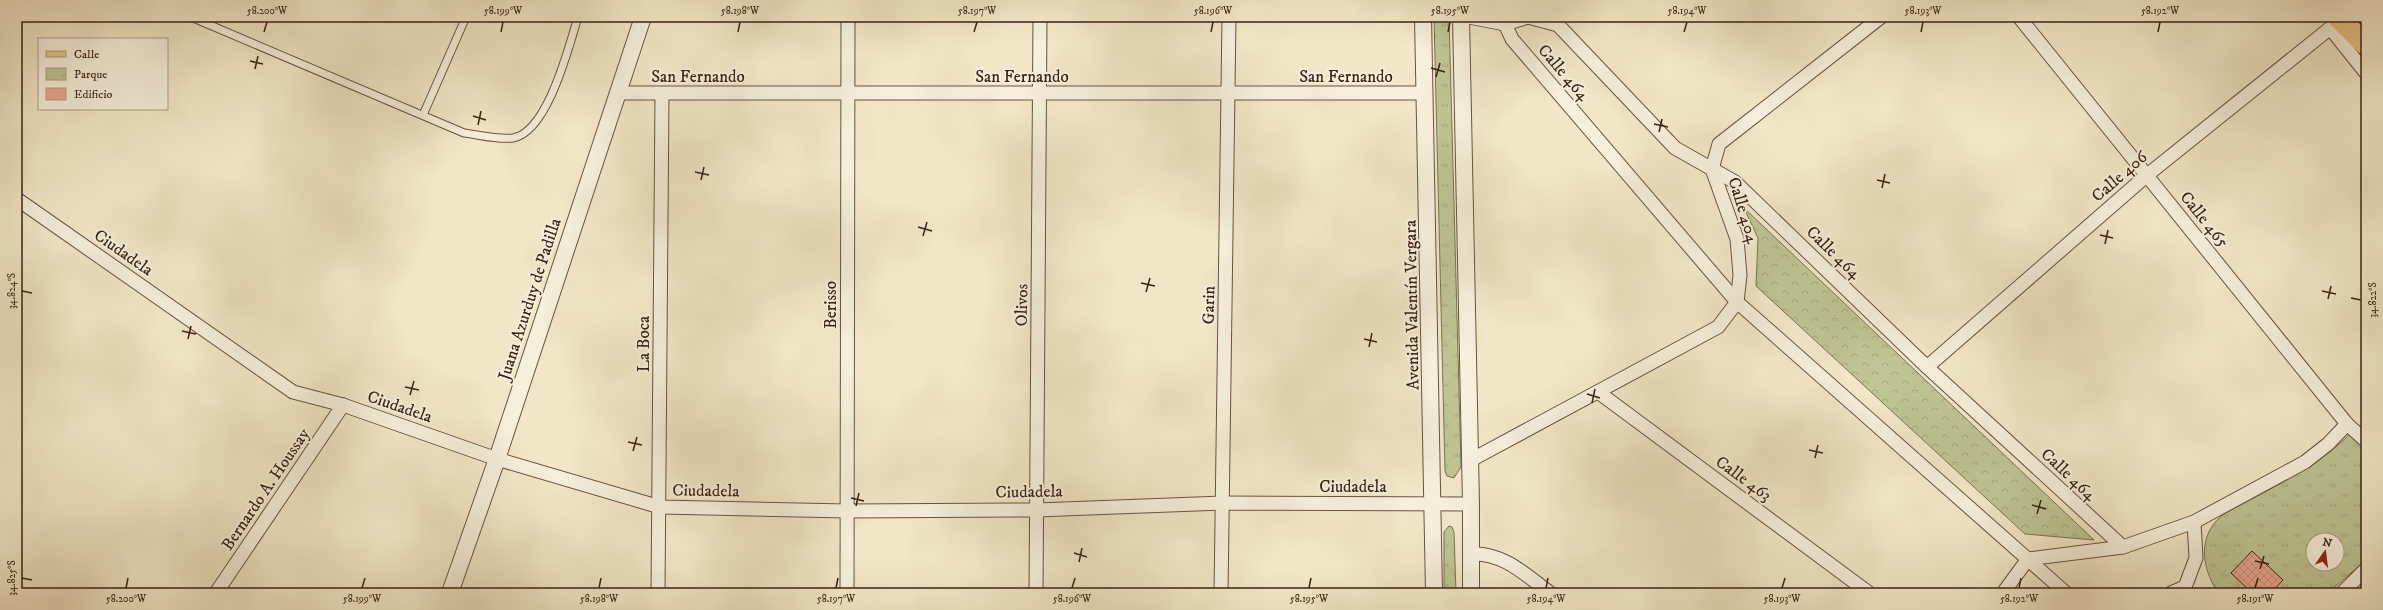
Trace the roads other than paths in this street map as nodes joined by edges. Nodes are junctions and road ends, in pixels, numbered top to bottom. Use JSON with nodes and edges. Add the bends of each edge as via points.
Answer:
{"nodes":[{"id":1,"x":191,"y":17,"type":"edge"},
{"id":2,"x":466,"y":17,"type":"edge"},
{"id":3,"x":578,"y":17,"type":"edge"},
{"id":4,"x":643,"y":17,"type":"edge"},
{"id":5,"x":848,"y":17,"type":"edge"},
{"id":6,"x":1040,"y":17,"type":"edge"},
{"id":7,"x":1229,"y":17,"type":"edge"},
{"id":8,"x":1423,"y":17,"type":"edge"},
{"id":9,"x":1461,"y":17,"type":"edge"},
{"id":10,"x":1468,"y":17,"type":"edge"},
{"id":11,"x":1881,"y":17,"type":"edge"},
{"id":12,"x":2019,"y":17,"type":"edge"},
{"id":13,"x":2338,"y":20,"type":"edge"},
{"id":14,"x":1505,"y":24,"type":"junction"},
{"id":15,"x":2366,"y":45,"type":"edge"},
{"id":16,"x":2366,"y":73,"type":"edge"},
{"id":17,"x":618,"y":93,"type":"junction"},
{"id":18,"x":1425,"y":93,"type":"junction"},
{"id":19,"x":662,"y":94,"type":"junction"},
{"id":20,"x":848,"y":94,"type":"junction"},
{"id":21,"x":1041,"y":94,"type":"junction"},
{"id":22,"x":1229,"y":95,"type":"junction"},
{"id":23,"x":423,"y":115,"type":"junction"},
{"id":24,"x":1712,"y":168,"type":"junction"},
{"id":25,"x":2146,"y":176,"type":"junction"},
{"id":26,"x":17,"y":200,"type":"edge"},
{"id":27,"x":1737,"y":302,"type":"junction"},
{"id":28,"x":1927,"y":367,"type":"junction"},
{"id":29,"x":1598,"y":392,"type":"junction"},
{"id":30,"x":343,"y":405,"type":"junction"},
{"id":31,"x":2347,"y":424,"type":"junction"},
{"id":32,"x":2366,"y":441,"type":"edge"},
{"id":33,"x":497,"y":459,"type":"junction"},
{"id":34,"x":1471,"y":460,"type":"junction"},
{"id":35,"x":1222,"y":503,"type":"junction"},
{"id":36,"x":1471,"y":504,"type":"junction"},
{"id":37,"x":1433,"y":505,"type":"junction"},
{"id":38,"x":660,"y":507,"type":"junction"},
{"id":39,"x":1036,"y":510,"type":"junction"},
{"id":40,"x":847,"y":511,"type":"junction"},
{"id":41,"x":2194,"y":522,"type":"junction"},
{"id":42,"x":2123,"y":547,"type":"junction"},
{"id":43,"x":1471,"y":554,"type":"junction"},
{"id":44,"x":2028,"y":559,"type":"junction"},
{"id":45,"x":2366,"y":569,"type":"edge"},
{"id":46,"x":2189,"y":590,"type":"edge"},
{"id":47,"x":216,"y":593,"type":"edge"},
{"id":48,"x":450,"y":593,"type":"edge"},
{"id":49,"x":658,"y":593,"type":"edge"},
{"id":50,"x":847,"y":593,"type":"edge"},
{"id":51,"x":1036,"y":593,"type":"edge"},
{"id":52,"x":1221,"y":593,"type":"edge"},
{"id":53,"x":1434,"y":593,"type":"edge"},
{"id":54,"x":1471,"y":593,"type":"edge"},
{"id":55,"x":1550,"y":593,"type":"edge"},
{"id":56,"x":1869,"y":593,"type":"edge"},
{"id":57,"x":2003,"y":593,"type":"edge"},
{"id":58,"x":2066,"y":593,"type":"edge"},
{"id":59,"x":2171,"y":593,"type":"edge"},
{"id":60,"x":2342,"y":593,"type":"edge"}],
"edges":[{"from":1,"to":23,"type":"lane"},
{"from":2,"to":23,"type":"lane"},
{"from":3,"to":23,"type":"lane","via":[[558,82],[531,128],[515,138],[496,138],[464,133]]},
{"from":4,"to":17,"type":"street","name":"Juana Azurduy de Padilla"},
{"from":5,"to":20,"type":"street","name":"Berisso"},
{"from":6,"to":21,"type":"street","name":"Olivos"},
{"from":7,"to":22,"type":"street","name":"Garin"},
{"from":8,"to":18,"type":"street","name":"Avenida Valentín Vergara"},
{"from":9,"to":34,"type":"street"},
{"from":10,"to":14,"type":"street","name":"Calle 464"},
{"from":11,"to":24,"type":"street","name":"Calle 404","via":[[1719,144]]},
{"from":12,"to":25,"type":"street","name":"Calle 465"},
{"from":13,"to":15,"type":"main road"},
{"from":13,"to":16,"type":"street"},
{"from":13,"to":25,"type":"street","name":"Calle 406"},
{"from":14,"to":24,"type":"street","name":"Calle 464","via":[[1528,18],[1558,25],[1675,148]]},
{"from":14,"to":27,"type":"street","name":"Calle 464","via":[[1512,39]]},
{"from":17,"to":19,"type":"street","name":"San Fernando"},
{"from":17,"to":33,"type":"street","name":"Juana Azurduy de Padilla"},
{"from":18,"to":22,"type":"street","name":"San Fernando"},
{"from":18,"to":37,"type":"street","name":"Avenida Valentín Vergara"},
{"from":19,"to":20,"type":"street","name":"San Fernando"},
{"from":19,"to":38,"type":"street","name":"La Boca"},
{"from":20,"to":21,"type":"street","name":"San Fernando"},
{"from":20,"to":40,"type":"street","name":"Berisso"},
{"from":21,"to":22,"type":"street","name":"San Fernando"},
{"from":21,"to":39,"type":"street","name":"Olivos"},
{"from":22,"to":35,"type":"street","name":"Garin"},
{"from":24,"to":27,"type":"street","name":"Calle 404","via":[[1737,239],[1740,275]]},
{"from":24,"to":28,"type":"street","name":"Calle 464","via":[[1735,182]]},
{"from":25,"to":28,"type":"street","name":"Calle 406"},
{"from":25,"to":31,"type":"street","name":"Calle 465"},
{"from":26,"to":30,"type":"street","name":"Ciudadela","via":[[293,392]]},
{"from":27,"to":29,"type":"street","via":[[1718,327]]},
{"from":27,"to":44,"type":"street","name":"Calle 464"},
{"from":28,"to":42,"type":"street","name":"Calle 464"},
{"from":29,"to":34,"type":"street"},
{"from":29,"to":56,"type":"street","name":"Calle 463"},
{"from":30,"to":33,"type":"street","name":"Ciudadela"},
{"from":30,"to":47,"type":"street","name":"Bernardo A. Houssay"},
{"from":31,"to":32,"type":"street","name":"Calle 465"},
{"from":31,"to":41,"type":"street","via":[[2328,444],[2305,462]]},
{"from":33,"to":38,"type":"street","name":"Ciudadela"},
{"from":33,"to":48,"type":"street","name":"Juana Azurduy de Padilla"},
{"from":34,"to":36,"type":"street"},
{"from":35,"to":37,"type":"street","name":"Ciudadela"},
{"from":35,"to":39,"type":"street","name":"Ciudadela"},
{"from":35,"to":52,"type":"street","name":"Garin"},
{"from":36,"to":37,"type":"street","name":"Ciudadela"},
{"from":36,"to":43,"type":"street"},
{"from":37,"to":53,"type":"street","name":"Avenida Valentín Vergara"},
{"from":38,"to":40,"type":"street","name":"Ciudadela"},
{"from":38,"to":49,"type":"street","name":"La Boca"},
{"from":39,"to":40,"type":"street","name":"Ciudadela"},
{"from":39,"to":51,"type":"street","name":"Olivos"},
{"from":40,"to":50,"type":"street","name":"Berisso"},
{"from":41,"to":42,"type":"street"},
{"from":41,"to":46,"type":"street","via":[[2196,558]]},
{"from":42,"to":44,"type":"street"},
{"from":43,"to":54,"type":"street"},
{"from":43,"to":55,"type":"street","via":[[1490,555],[1509,563]]},
{"from":44,"to":57,"type":"street"},
{"from":44,"to":58,"type":"street","name":"Calle 464"},
{"from":45,"to":60,"type":"street"},
{"from":46,"to":59,"type":"street"}]}
